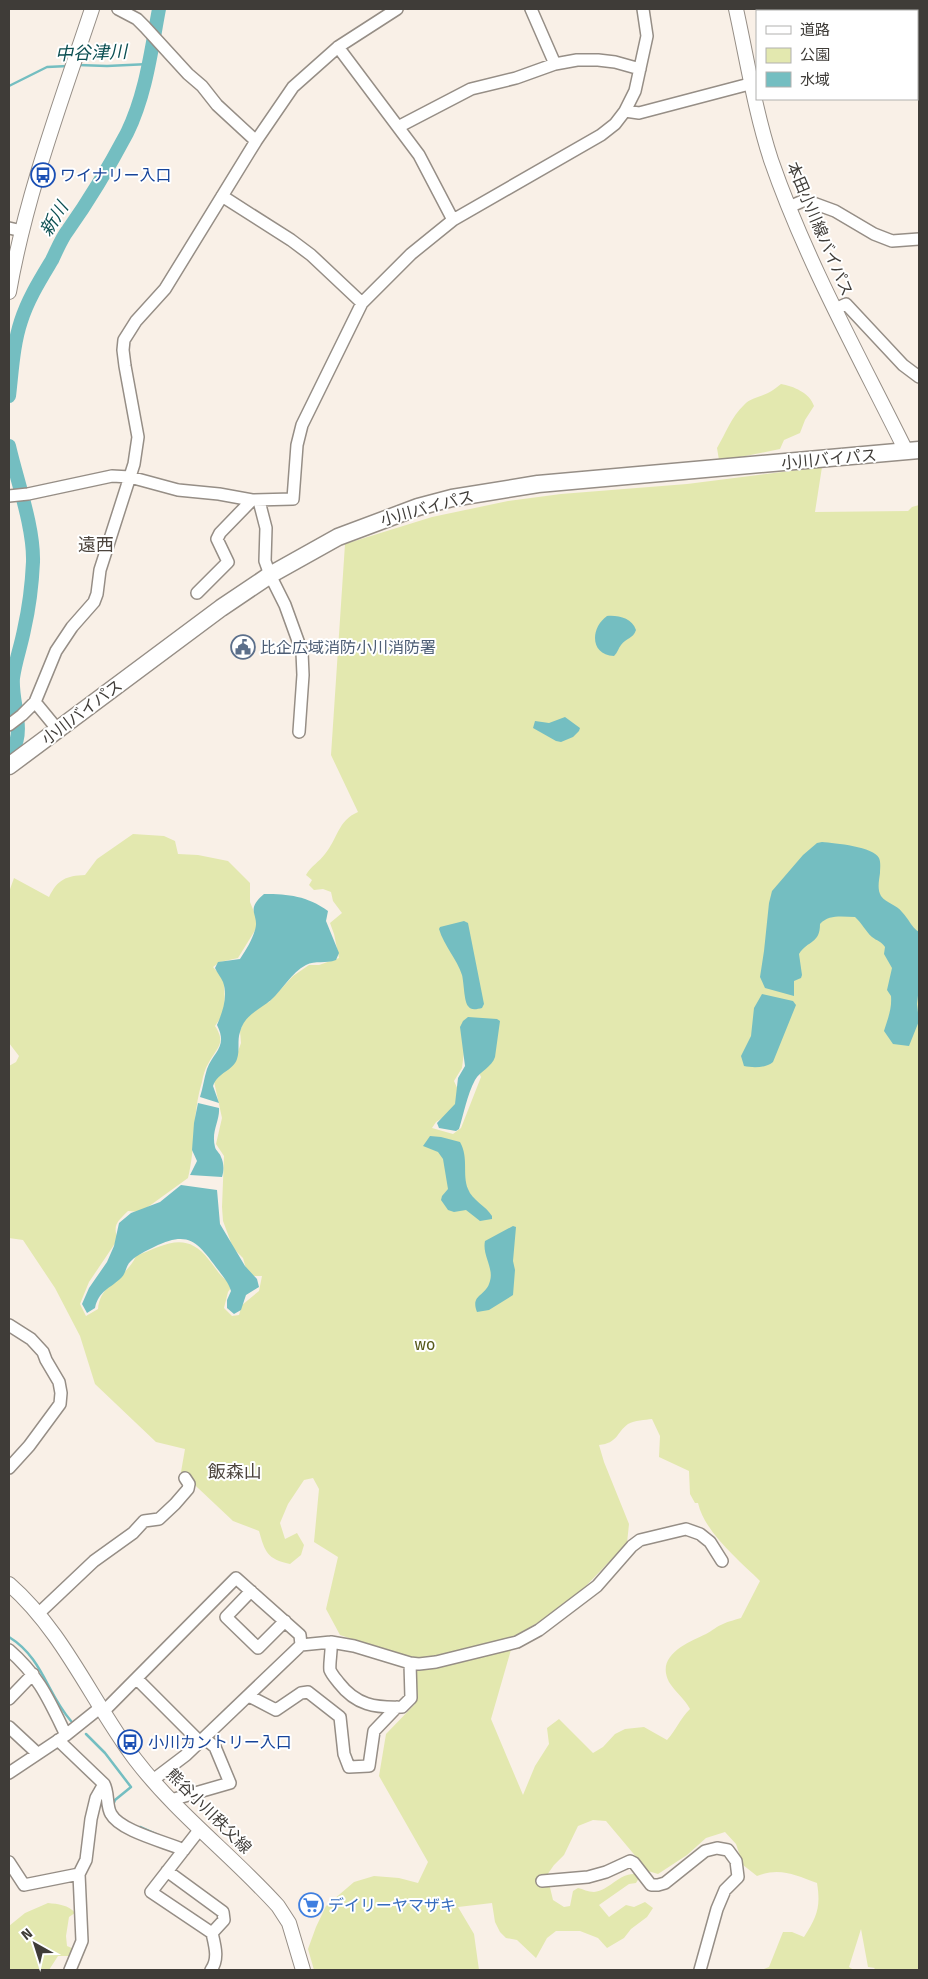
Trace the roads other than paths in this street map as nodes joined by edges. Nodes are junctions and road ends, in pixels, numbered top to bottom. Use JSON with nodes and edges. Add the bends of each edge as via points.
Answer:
{"nodes":[{"id":1,"x":92,"y":9,"type":"edge"},
{"id":2,"x":118,"y":9,"type":"edge"},
{"id":3,"x":396,"y":9,"type":"edge"},
{"id":4,"x":531,"y":9,"type":"edge"},
{"id":5,"x":643,"y":9,"type":"edge"},
{"id":6,"x":736,"y":9,"type":"edge"},
{"id":7,"x":384,"y":12,"type":"edge"},
{"id":8,"x":338,"y":47,"type":"junction"},
{"id":9,"x":555,"y":64,"type":"junction"},
{"id":10,"x":640,"y":69,"type":"junction"},
{"id":11,"x":754,"y":83,"type":"edge"},
{"id":12,"x":756,"y":96,"type":"edge"},
{"id":13,"x":757,"y":100,"type":"edge"},
{"id":14,"x":626,"y":111,"type":"junction"},
{"id":15,"x":398,"y":127,"type":"junction"},
{"id":16,"x":256,"y":141,"type":"junction"},
{"id":17,"x":222,"y":196,"type":"junction"},
{"id":18,"x":789,"y":207,"type":"junction"},
{"id":19,"x":453,"y":220,"type":"junction"},
{"id":20,"x":15,"y":230,"type":"edge"},
{"id":21,"x":919,"y":240,"type":"edge"},
{"id":22,"x":9,"y":292,"type":"edge"},
{"id":23,"x":362,"y":304,"type":"junction"},
{"id":24,"x":835,"y":309,"type":"junction"},
{"id":25,"x":919,"y":377,"type":"edge"},
{"id":26,"x":913,"y":451,"type":"edge"},
{"id":27,"x":130,"y":478,"type":"junction"},
{"id":28,"x":12,"y":496,"type":"edge"},
{"id":29,"x":256,"y":501,"type":"junction"},
{"id":30,"x":270,"y":575,"type":"junction"},
{"id":31,"x":198,"y":593,"type":"dead end"},
{"id":32,"x":35,"y":702,"type":"junction"},
{"id":33,"x":9,"y":725,"type":"edge"},
{"id":34,"x":58,"y":730,"type":"junction"},
{"id":35,"x":299,"y":732,"type":"dead end"},
{"id":36,"x":9,"y":766,"type":"edge"},
{"id":37,"x":9,"y":1325,"type":"edge"},
{"id":38,"x":9,"y":1468,"type":"edge"},
{"id":39,"x":185,"y":1478,"type":"dead end"},
{"id":40,"x":722,"y":1561,"type":"dead end"},
{"id":41,"x":9,"y":1584,"type":"edge"},
{"id":42,"x":251,"y":1591,"type":"junction"},
{"id":43,"x":38,"y":1614,"type":"junction"},
{"id":44,"x":285,"y":1621,"type":"junction"},
{"id":45,"x":331,"y":1642,"type":"junction"},
{"id":46,"x":301,"y":1645,"type":"junction"},
{"id":47,"x":9,"y":1650,"type":"edge"},
{"id":48,"x":410,"y":1663,"type":"junction"},
{"id":49,"x":34,"y":1674,"type":"junction"},
{"id":50,"x":137,"y":1679,"type":"junction"},
{"id":51,"x":248,"y":1696,"type":"junction"},
{"id":52,"x":9,"y":1699,"type":"edge"},
{"id":53,"x":397,"y":1707,"type":"junction"},
{"id":54,"x":102,"y":1709,"type":"junction"},
{"id":55,"x":9,"y":1727,"type":"edge"},
{"id":56,"x":62,"y":1737,"type":"junction"},
{"id":57,"x":202,"y":1740,"type":"junction"},
{"id":58,"x":37,"y":1753,"type":"junction"},
{"id":59,"x":9,"y":1773,"type":"edge"},
{"id":60,"x":153,"y":1780,"type":"junction"},
{"id":61,"x":104,"y":1784,"type":"junction"},
{"id":62,"x":171,"y":1800,"type":"junction"},
{"id":63,"x":200,"y":1829,"type":"junction"},
{"id":64,"x":184,"y":1850,"type":"junction"},
{"id":65,"x":9,"y":1862,"type":"edge"},
{"id":66,"x":167,"y":1871,"type":"junction"},
{"id":67,"x":79,"y":1874,"type":"junction"},
{"id":68,"x":542,"y":1881,"type":"dead end"},
{"id":69,"x":212,"y":1933,"type":"junction"},
{"id":70,"x":217,"y":1968,"type":"edge"},
{"id":71,"x":70,"y":1970,"type":"edge"},
{"id":72,"x":303,"y":1970,"type":"edge"},
{"id":73,"x":700,"y":1970,"type":"edge"}],
"edges":[{"from":1,"to":20,"type":"main road","via":[[44,155]]},
{"from":2,"to":16,"type":"street","via":[[145,27],[217,105]]},
{"from":3,"to":7,"type":"street"},
{"from":4,"to":9,"type":"street"},
{"from":5,"to":10,"type":"street","via":[[647,36]]},
{"from":6,"to":11,"type":"main road","name":"本田小川線バイパス"},
{"from":7,"to":8,"type":"street"},
{"from":8,"to":15,"type":"street"},
{"from":8,"to":16,"type":"street","via":[[294,87]]},
{"from":9,"to":10,"type":"street","via":[[598,60]]},
{"from":9,"to":15,"type":"street","via":[[516,78],[471,88]]},
{"from":10,"to":14,"type":"street"},
{"from":11,"to":12,"type":"main road","name":"本田小川線バイパス"},
{"from":11,"to":14,"type":"street","via":[[639,113]]},
{"from":13,"to":18,"type":"main road","name":"本田小川線バイパス","via":[[771,158]]},
{"from":14,"to":19,"type":"street","via":[[601,135]]},
{"from":15,"to":19,"type":"street","via":[[419,155]]},
{"from":16,"to":17,"type":"street"},
{"from":17,"to":23,"type":"street","via":[[311,255]]},
{"from":17,"to":27,"type":"street","via":[[165,289],[136,321],[124,340],[125,366],[138,437]]},
{"from":18,"to":21,"type":"street","via":[[805,200],[892,241]]},
{"from":18,"to":24,"type":"main road","name":"本田小川線バイパス"},
{"from":19,"to":23,"type":"street","via":[[411,254]]},
{"from":20,"to":22,"type":"main road"},
{"from":23,"to":29,"type":"street","via":[[302,425],[297,445],[293,499]]},
{"from":24,"to":25,"type":"street","via":[[846,304],[902,365]]},
{"from":24,"to":26,"type":"main road","name":"本田小川線バイパス"},
{"from":26,"to":30,"type":"highway","name":"小川バイパス","via":[[538,484],[452,498],[338,537]]},
{"from":27,"to":28,"type":"street","via":[[98,478]]},
{"from":27,"to":29,"type":"street","via":[[178,490]]},
{"from":27,"to":32,"type":"street","via":[[100,570],[94,602],[56,651]]},
{"from":29,"to":30,"type":"street","via":[[266,528],[266,561]]},
{"from":29,"to":31,"type":"street","via":[[220,533],[217,540],[228,562]]},
{"from":30,"to":34,"type":"highway","name":"小川バイパス"},
{"from":30,"to":35,"type":"street","via":[[302,652],[304,675]]},
{"from":32,"to":33,"type":"street"},
{"from":32,"to":34,"type":"street"},
{"from":34,"to":36,"type":"highway","name":"小川バイパス"},
{"from":37,"to":38,"type":"street","via":[[44,1352],[61,1393],[60,1404]]},
{"from":39,"to":43,"type":"street","via":[[188,1489],[167,1512],[159,1519],[144,1521],[134,1533],[83,1571]]},
{"from":40,"to":48,"type":"street","via":[[710,1542],[686,1529],[640,1540],[597,1586],[539,1630],[517,1642],[436,1662]]},
{"from":41,"to":43,"type":"main road","name":"熊谷小川秩父線"},
{"from":42,"to":44,"type":"street"},
{"from":42,"to":44,"type":"street","via":[[226,1618],[258,1648]]},
{"from":42,"to":50,"type":"street","via":[[236,1578]]},
{"from":43,"to":54,"type":"main road","name":"熊谷小川秩父線"},
{"from":44,"to":46,"type":"street","via":[[300,1635]]},
{"from":45,"to":46,"type":"street"},
{"from":45,"to":48,"type":"street"},
{"from":45,"to":53,"type":"street","via":[[330,1668],[344,1690],[368,1705]]},
{"from":46,"to":51,"type":"street"},
{"from":47,"to":49,"type":"street"},
{"from":48,"to":53,"type":"street","via":[[411,1698],[402,1707]]},
{"from":49,"to":52,"type":"street"},
{"from":49,"to":56,"type":"street"},
{"from":50,"to":54,"type":"street"},
{"from":50,"to":57,"type":"street"},
{"from":51,"to":53,"type":"street","via":[[276,1710],[301,1693],[308,1692],[340,1717],[344,1754],[349,1767],[369,1766],[374,1731]]},
{"from":51,"to":57,"type":"street"},
{"from":54,"to":56,"type":"street"},
{"from":54,"to":60,"type":"main road","name":"熊谷小川秩父線"},
{"from":55,"to":58,"type":"street"},
{"from":56,"to":58,"type":"street"},
{"from":56,"to":61,"type":"street"},
{"from":57,"to":60,"type":"street"},
{"from":57,"to":62,"type":"street","via":[[215,1747],[230,1783]]},
{"from":58,"to":59,"type":"street"},
{"from":60,"to":62,"type":"main road","name":"熊谷小川秩父線"},
{"from":61,"to":64,"type":"street","via":[[110,1813],[120,1824]]},
{"from":61,"to":67,"type":"street","via":[[96,1798],[86,1860]]},
{"from":62,"to":63,"type":"main road","name":"熊谷小川秩父線"},
{"from":63,"to":64,"type":"street"},
{"from":63,"to":72,"type":"main road","name":"熊谷小川秩父線","via":[[278,1906],[289,1923]]},
{"from":64,"to":66,"type":"street"},
{"from":65,"to":67,"type":"street","via":[[24,1885]]},
{"from":66,"to":69,"type":"street","via":[[223,1912],[224,1920]]},
{"from":66,"to":69,"type":"street","via":[[151,1892]]},
{"from":67,"to":71,"type":"street","via":[[82,1941]]},
{"from":68,"to":73,"type":"street","via":[[588,1877],[630,1861],[651,1885],[658,1885],[705,1851],[728,1850],[736,1861],[738,1877],[725,1890],[717,1909]]},
{"from":69,"to":70,"type":"street"}]}
